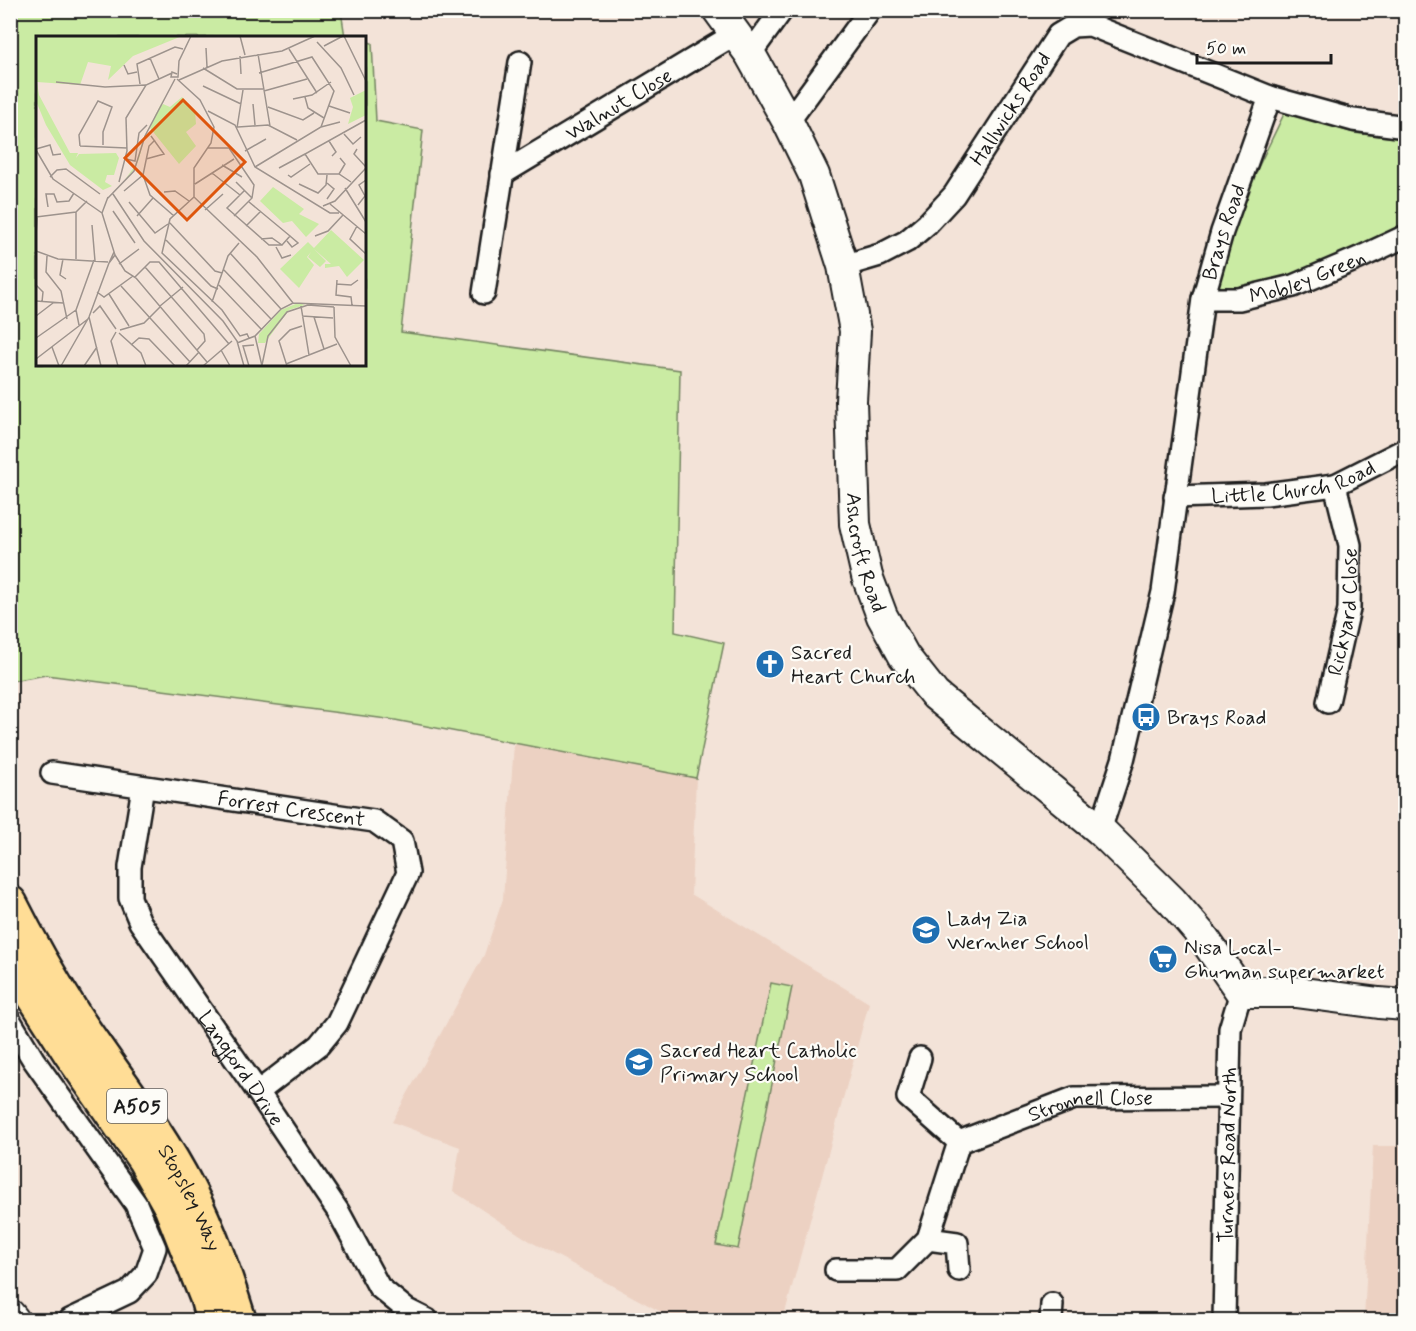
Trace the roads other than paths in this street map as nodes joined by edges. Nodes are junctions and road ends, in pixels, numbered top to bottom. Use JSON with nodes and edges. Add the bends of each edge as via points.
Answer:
{"nodes":[{"id":1,"x":782,"y":10,"type":"edge"},
{"id":2,"x":870,"y":10,"type":"edge"},
{"id":3,"x":734,"y":33,"type":"edge"},
{"id":4,"x":520,"y":62,"type":"dead end"},
{"id":5,"x":1270,"y":97,"type":"junction"},
{"id":6,"x":788,"y":122,"type":"junction"},
{"id":7,"x":1406,"y":127,"type":"edge"},
{"id":8,"x":502,"y":174,"type":"junction"},
{"id":9,"x":1406,"y":236,"type":"edge"},
{"id":10,"x":843,"y":266,"type":"junction"},
{"id":11,"x":484,"y":293,"type":"dead end"},
{"id":12,"x":1203,"y":299,"type":"junction"},
{"id":13,"x":1406,"y":449,"type":"edge"},
{"id":14,"x":1335,"y":486,"type":"junction"},
{"id":15,"x":1175,"y":497,"type":"junction"},
{"id":16,"x":1328,"y":702,"type":"dead end"},
{"id":17,"x":52,"y":773,"type":"dead end"},
{"id":18,"x":143,"y":787,"type":"junction"},
{"id":19,"x":1100,"y":830,"type":"junction"},
{"id":20,"x":10,"y":903,"type":"edge"},
{"id":21,"x":10,"y":959,"type":"edge"},
{"id":22,"x":1241,"y":992,"type":"junction"},
{"id":23,"x":1406,"y":1005,"type":"edge"},
{"id":24,"x":10,"y":1021,"type":"edge"},
{"id":25,"x":920,"y":1058,"type":"dead end"},
{"id":26,"x":258,"y":1092,"type":"junction"},
{"id":27,"x":1228,"y":1096,"type":"junction"},
{"id":28,"x":959,"y":1142,"type":"junction"},
{"id":29,"x":928,"y":1239,"type":"junction"},
{"id":30,"x":836,"y":1270,"type":"dead end"},
{"id":31,"x":959,"y":1270,"type":"dead end"},
{"id":32,"x":10,"y":1315,"type":"edge"},
{"id":33,"x":403,"y":1315,"type":"edge"},
{"id":34,"x":14,"y":1320,"type":"edge"},
{"id":35,"x":70,"y":1320,"type":"edge"},
{"id":36,"x":213,"y":1320,"type":"edge"},
{"id":37,"x":239,"y":1320,"type":"edge"},
{"id":38,"x":427,"y":1320,"type":"edge"},
{"id":39,"x":1224,"y":1320,"type":"edge"}],
"edges":[{"from":1,"to":3,"type":"street"},
{"from":2,"to":6,"type":"street"},
{"from":3,"to":6,"type":"street","name":"Ashcroft Road"},
{"from":3,"to":8,"type":"street","name":"Walnut Close"},
{"from":4,"to":8,"type":"street"},
{"from":5,"to":7,"type":"street","name":"Hallwicks Road","via":[[1353,120]]},
{"from":5,"to":10,"type":"street","name":"Hallwicks Road","via":[[1090,25],[1073,26],[1058,35],[954,195],[927,224],[907,241],[880,255]]},
{"from":5,"to":12,"type":"street","name":"Brays Road","via":[[1222,232]]},
{"from":6,"to":10,"type":"street","name":"Ashcroft Road","via":[[814,175]]},
{"from":8,"to":11,"type":"street"},
{"from":9,"to":12,"type":"street","name":"Mobley Green","via":[[1293,286],[1239,299]]},
{"from":10,"to":19,"type":"street","name":"Ashcroft Road","via":[[855,331],[851,401],[855,524],[867,576],[882,616],[904,656],[934,695]]},
{"from":12,"to":15,"type":"street","name":"Brays Road"},
{"from":13,"to":14,"type":"street","name":"Little Church Road"},
{"from":14,"to":15,"type":"street","name":"Little Church Road","via":[[1266,494]]},
{"from":14,"to":16,"type":"street","name":"Rickyard Close","via":[[1350,544],[1349,609]]},
{"from":15,"to":19,"type":"street","name":"Brays Road","via":[[1163,592],[1123,760]]},
{"from":17,"to":18,"type":"street","name":"Forrest Crescent"},
{"from":18,"to":26,"type":"street","name":"Langford Drive","via":[[130,867],[130,898],[140,922]]},
{"from":18,"to":26,"type":"street","name":"Forrest Crescent","via":[[374,821],[402,841],[408,873],[337,1023],[320,1045]]},
{"from":19,"to":22,"type":"street","name":"Ashcroft Road","via":[[1172,901]]},
{"from":20,"to":37,"type":"main road","name":"Stopsley Way","number":"A505","via":[[72,1012],[188,1188],[210,1236]]},
{"from":21,"to":36,"type":"main road","name":"Stopsley Way","number":"A505","via":[[144,1159],[171,1207]]},
{"from":22,"to":23,"type":"street","via":[[1296,992]]},
{"from":22,"to":27,"type":"street","name":"Turners Road North","via":[[1230,1029]]},
{"from":24,"to":35,"type":"street","via":[[136,1204],[155,1248],[146,1274],[129,1292]]},
{"from":25,"to":28,"type":"street","via":[[908,1097]]},
{"from":26,"to":33,"type":"street","name":"Langford Drive","via":[[338,1211],[379,1287]]},
{"from":27,"to":28,"type":"street","name":"Stronnell Close","via":[[1074,1098]]},
{"from":27,"to":39,"type":"street","name":"Turners Road North"},
{"from":28,"to":29,"type":"street"},
{"from":29,"to":30,"type":"street","via":[[897,1270]]},
{"from":29,"to":31,"type":"street","via":[[957,1243]]},
{"from":32,"to":34,"type":"street"},
{"from":33,"to":38,"type":"street","name":"Langford Drive"}]}
